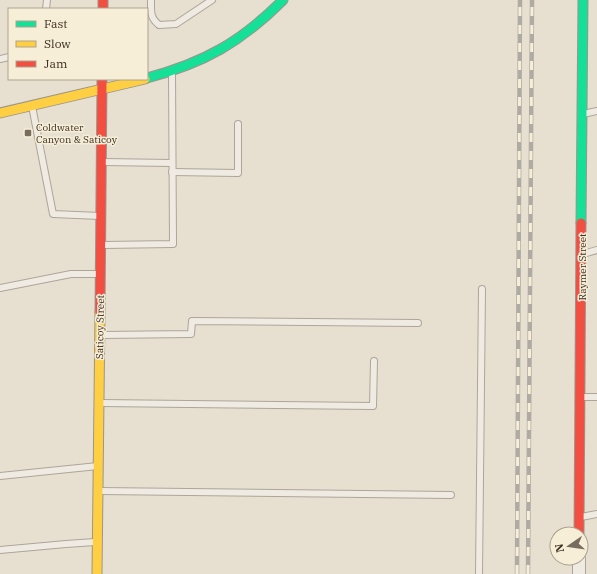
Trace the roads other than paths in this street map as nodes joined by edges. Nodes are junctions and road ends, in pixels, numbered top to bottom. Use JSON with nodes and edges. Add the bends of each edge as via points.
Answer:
{"nodes":[{"id":1,"x":151,"y":0,"type":"edge"},
{"id":2,"x":212,"y":0,"type":"edge"},
{"id":3,"x":283,"y":0,"type":"edge"},
{"id":4,"x":584,"y":0,"type":"edge"},
{"id":5,"x":172,"y":71,"type":"junction"},
{"id":6,"x":148,"y":78,"type":"edge"},
{"id":7,"x":102,"y":80,"type":"edge"},
{"id":8,"x":142,"y":80,"type":"edge"},
{"id":9,"x":102,"y":89,"type":"junction"},
{"id":10,"x":32,"y":105,"type":"junction"},
{"id":11,"x":597,"y":111,"type":"edge"},
{"id":12,"x":0,"y":113,"type":"edge"},
{"id":13,"x":583,"y":114,"type":"junction"},
{"id":14,"x":238,"y":124,"type":"dead end"},
{"id":15,"x":102,"y":162,"type":"junction"},
{"id":16,"x":172,"y":163,"type":"junction"},
{"id":17,"x":172,"y":172,"type":"junction"},
{"id":18,"x":102,"y":216,"type":"junction"},
{"id":19,"x":101,"y":245,"type":"junction"},
{"id":20,"x":597,"y":250,"type":"edge"},
{"id":21,"x":582,"y":254,"type":"junction"},
{"id":22,"x":101,"y":274,"type":"junction"},
{"id":23,"x":0,"y":288,"type":"edge"},
{"id":24,"x":482,"y":289,"type":"dead end"},
{"id":25,"x":418,"y":323,"type":"dead end"},
{"id":26,"x":100,"y":336,"type":"junction"},
{"id":27,"x":374,"y":361,"type":"dead end"},
{"id":28,"x":580,"y":397,"type":"junction"},
{"id":29,"x":597,"y":397,"type":"edge"},
{"id":30,"x":99,"y":404,"type":"junction"},
{"id":31,"x":98,"y":466,"type":"junction"},
{"id":32,"x":0,"y":476,"type":"edge"},
{"id":33,"x":98,"y":490,"type":"junction"},
{"id":34,"x":451,"y":495,"type":"dead end"},
{"id":35,"x":597,"y":514,"type":"edge"},
{"id":36,"x":580,"y":518,"type":"junction"},
{"id":37,"x":580,"y":526,"type":"edge"},
{"id":38,"x":97,"y":542,"type":"junction"},
{"id":39,"x":0,"y":550,"type":"edge"},
{"id":40,"x":97,"y":574,"type":"edge"},
{"id":41,"x":479,"y":574,"type":"edge"}],
"edges":[{"from":1,"to":2,"type":"lane","via":[[153,20],[159,25],[176,24]]},
{"from":3,"to":5,"type":"street","via":[[256,27],[236,42],[199,62]]},
{"from":4,"to":13,"type":"street","name":"Raymer Street"},
{"from":5,"to":6,"type":"street"},
{"from":5,"to":16,"type":"lane"},
{"from":7,"to":9,"type":"street","name":"Saticoy Street"},
{"from":8,"to":9,"type":"street"},
{"from":9,"to":10,"type":"street"},
{"from":9,"to":15,"type":"street","name":"Saticoy Street"},
{"from":10,"to":12,"type":"street"},
{"from":10,"to":18,"type":"lane","via":[[53,214]]},
{"from":11,"to":13,"type":"lane"},
{"from":13,"to":21,"type":"street","name":"Raymer Street"},
{"from":14,"to":17,"type":"lane","via":[[238,173]]},
{"from":15,"to":16,"type":"lane"},
{"from":15,"to":18,"type":"street","name":"Saticoy Street"},
{"from":16,"to":17,"type":"lane"},
{"from":17,"to":19,"type":"lane","via":[[173,244]]},
{"from":18,"to":19,"type":"street","name":"Saticoy Street"},
{"from":19,"to":22,"type":"street","name":"Saticoy Street"},
{"from":20,"to":21,"type":"lane"},
{"from":21,"to":28,"type":"street","name":"Raymer Street"},
{"from":22,"to":23,"type":"lane","via":[[71,274]]},
{"from":22,"to":26,"type":"street","name":"Saticoy Street"},
{"from":24,"to":41,"type":"lane"},
{"from":25,"to":26,"type":"lane","via":[[192,321],[191,334]]},
{"from":26,"to":30,"type":"street","name":"Saticoy Street"},
{"from":27,"to":30,"type":"lane","via":[[373,406]]},
{"from":28,"to":29,"type":"lane"},
{"from":28,"to":36,"type":"street","name":"Raymer Street"},
{"from":30,"to":31,"type":"street","name":"Saticoy Street"},
{"from":31,"to":32,"type":"lane"},
{"from":31,"to":33,"type":"street","name":"Saticoy Street"},
{"from":33,"to":34,"type":"lane"},
{"from":33,"to":38,"type":"street","name":"Saticoy Street"},
{"from":35,"to":36,"type":"lane"},
{"from":36,"to":37,"type":"street","name":"Raymer Street"},
{"from":38,"to":39,"type":"lane"},
{"from":38,"to":40,"type":"street","name":"Saticoy Street"}]}
